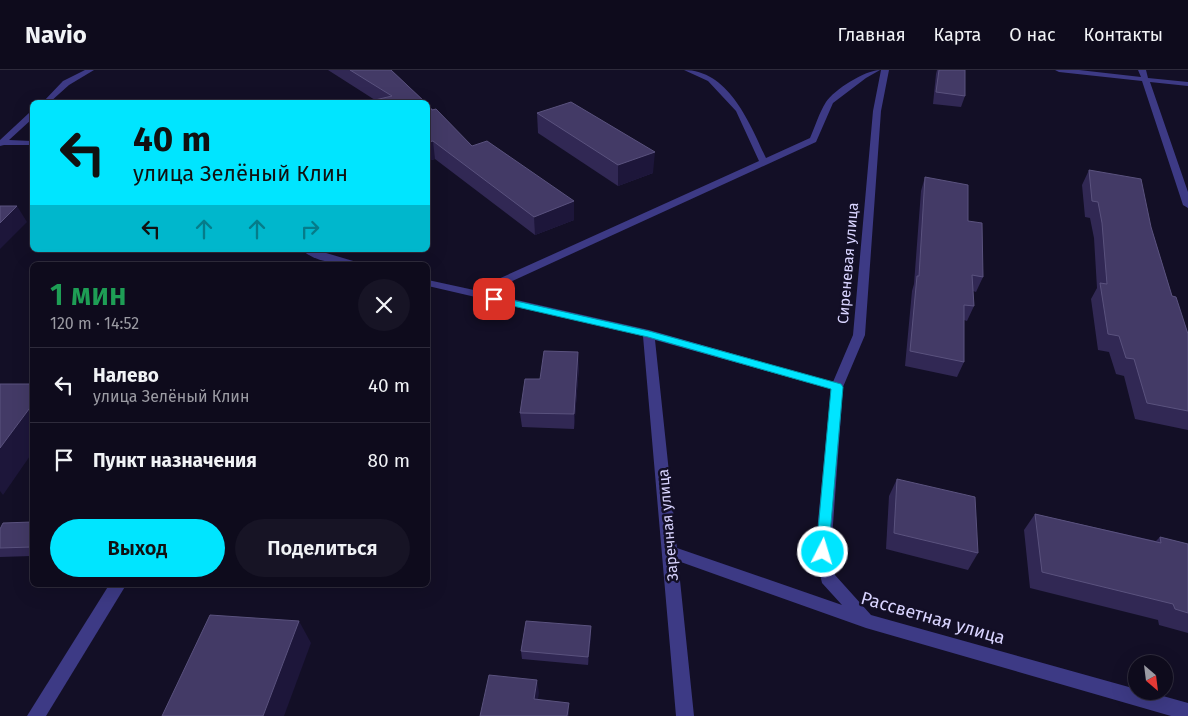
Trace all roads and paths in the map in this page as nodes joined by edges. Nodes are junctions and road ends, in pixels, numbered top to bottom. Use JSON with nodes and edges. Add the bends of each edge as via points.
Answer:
{"nodes":[{"id":1,"x":90,"y":70,"type":"edge"},
{"id":2,"x":688,"y":70,"type":"edge"},
{"id":3,"x":876,"y":70,"type":"edge"},
{"id":4,"x":885,"y":70,"type":"edge"},
{"id":5,"x":1059,"y":70,"type":"edge"},
{"id":6,"x":1142,"y":70,"type":"edge"},
{"id":7,"x":1147,"y":80,"type":"junction"},
{"id":8,"x":1188,"y":84,"type":"edge"},
{"id":9,"x":48,"y":100,"type":"edge"},
{"id":10,"x":30,"y":117,"type":"edge"},
{"id":11,"x":2,"y":142,"type":"edge"},
{"id":12,"x":30,"y":143,"type":"edge"},
{"id":13,"x":764,"y":162,"type":"junction"},
{"id":14,"x":1188,"y":205,"type":"edge"},
{"id":15,"x":311,"y":252,"type":"edge"},
{"id":16,"x":321,"y":256,"type":"junction"},
{"id":17,"x":316,"y":262,"type":"edge"},
{"id":18,"x":344,"y":262,"type":"edge"},
{"id":19,"x":430,"y":283,"type":"edge"},
{"id":20,"x":475,"y":294,"type":"junction"},
{"id":21,"x":649,"y":334,"type":"junction"},
{"id":22,"x":837,"y":387,"type":"junction"},
{"id":23,"x":670,"y":552,"type":"junction"},
{"id":24,"x":117,"y":587,"type":"edge"},
{"id":25,"x":866,"y":621,"type":"junction"},
{"id":26,"x":1188,"y":712,"type":"edge"},
{"id":27,"x":36,"y":716,"type":"edge"},
{"id":28,"x":685,"y":716,"type":"edge"}],
"edges":[{"from":1,"to":9,"type":"street","via":[[66,83]]},
{"from":2,"to":13,"type":"street","via":[[711,79],[739,110]]},
{"from":3,"to":13,"type":"street","via":[[830,102],[813,140]]},
{"from":4,"to":22,"type":"street","name":"Сиреневая улица","via":[[877,111],[858,335]]},
{"from":5,"to":7,"type":"street"},
{"from":6,"to":7,"type":"street"},
{"from":7,"to":8,"type":"street"},
{"from":7,"to":14,"type":"street"},
{"from":10,"to":11,"type":"street"},
{"from":11,"to":12,"type":"street"},
{"from":13,"to":20,"type":"street"},
{"from":15,"to":16,"type":"street"},
{"from":16,"to":17,"type":"street"},
{"from":16,"to":18,"type":"street"},
{"from":19,"to":20,"type":"street"},
{"from":20,"to":21,"type":"street"},
{"from":21,"to":22,"type":"street"},
{"from":21,"to":23,"type":"street","name":"Заречная улица"},
{"from":22,"to":25,"type":"street","name":"Сиреневая улица","via":[[823,552],[828,578]]},
{"from":23,"to":25,"type":"street","name":"Рассветная улица"},
{"from":23,"to":28,"type":"street","name":"Заречная улица"},
{"from":24,"to":27,"type":"street"},
{"from":25,"to":26,"type":"street","name":"Рассветная улица"}]}
